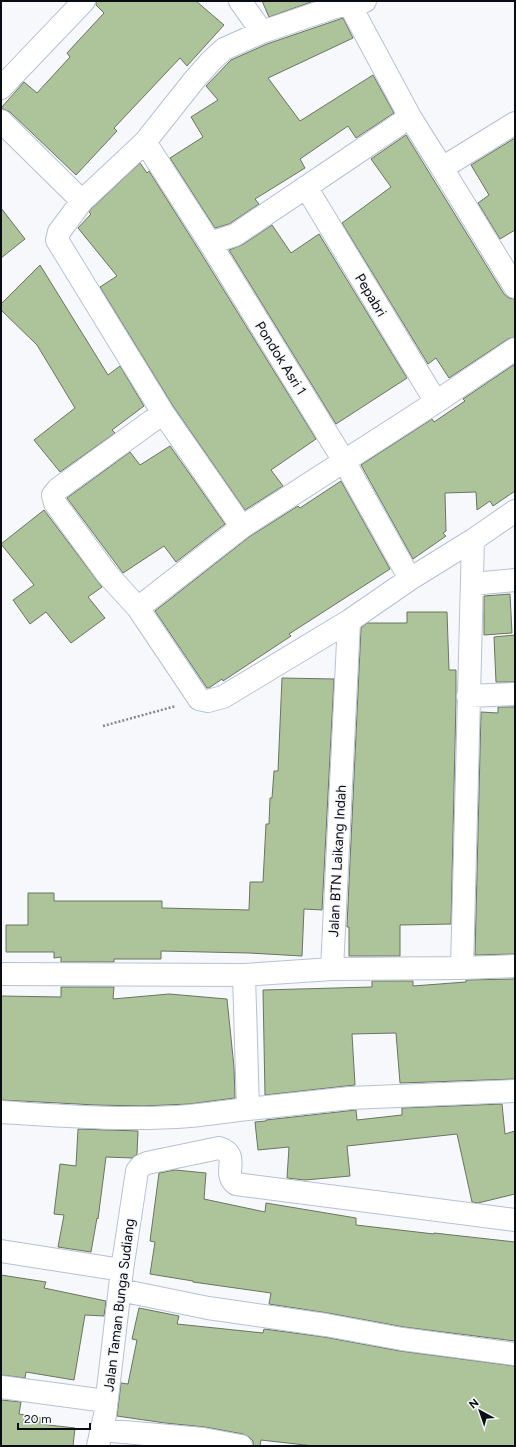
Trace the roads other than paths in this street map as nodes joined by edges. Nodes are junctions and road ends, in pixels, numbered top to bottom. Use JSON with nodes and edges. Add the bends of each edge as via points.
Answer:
{"nodes":[{"id":1,"x":84,"y":1,"type":"edge"},
{"id":2,"x":240,"y":1,"type":"edge"},
{"id":3,"x":358,"y":4,"type":"edge"},
{"id":4,"x":262,"y":32,"type":"junction"},
{"id":5,"x":1,"y":88,"type":"edge"},
{"id":6,"x":410,"y":117,"type":"junction"},
{"id":7,"x":1,"y":121,"type":"edge"},
{"id":8,"x":515,"y":123,"type":"edge"},
{"id":9,"x":145,"y":142,"type":"junction"},
{"id":10,"x":442,"y":168,"type":"junction"},
{"id":11,"x":306,"y":188,"type":"junction"},
{"id":12,"x":82,"y":202,"type":"junction"},
{"id":13,"x":210,"y":243,"type":"junction"},
{"id":14,"x":512,"y":277,"type":"edge"},
{"id":15,"x":515,"y":349,"type":"edge"},
{"id":16,"x":436,"y":402,"type":"junction"},
{"id":17,"x":163,"y":413,"type":"junction"},
{"id":18,"x":344,"y":461,"type":"junction"},
{"id":19,"x":515,"y":511,"type":"edge"},
{"id":20,"x":242,"y":527,"type":"junction"},
{"id":21,"x":473,"y":540,"type":"junction"},
{"id":22,"x":410,"y":579,"type":"junction"},
{"id":23,"x":515,"y":580,"type":"edge"},
{"id":24,"x":472,"y":584,"type":"junction"},
{"id":25,"x":138,"y":608,"type":"junction"},
{"id":26,"x":349,"y":621,"type":"junction"},
{"id":27,"x":515,"y":694,"type":"edge"},
{"id":28,"x":468,"y":696,"type":"junction"},
{"id":29,"x":515,"y":966,"type":"edge"},
{"id":30,"x":462,"y":968,"type":"junction"},
{"id":31,"x":332,"y":970,"type":"junction"},
{"id":32,"x":1,"y":974,"type":"edge"},
{"id":33,"x":244,"y":975,"type":"junction"},
{"id":34,"x":515,"y":1092,"type":"edge"},
{"id":35,"x":248,"y":1109,"type":"junction"},
{"id":36,"x":1,"y":1112,"type":"edge"},
{"id":37,"x":515,"y":1220,"type":"edge"},
{"id":38,"x":1,"y":1251,"type":"edge"},
{"id":39,"x":121,"y":1280,"type":"junction"},
{"id":40,"x":515,"y":1354,"type":"edge"},
{"id":41,"x":1,"y":1387,"type":"edge"},
{"id":42,"x":106,"y":1401,"type":"junction"},
{"id":43,"x":100,"y":1438,"type":"edge"},
{"id":44,"x":241,"y":1446,"type":"edge"}],
"edges":[{"from":1,"to":5,"type":"street"},
{"from":2,"to":4,"type":"street"},
{"from":3,"to":4,"type":"street","via":[[335,7]]},
{"from":3,"to":6,"type":"street"},
{"from":4,"to":9,"type":"street","via":[[224,49],[211,61]]},
{"from":6,"to":10,"type":"street"},
{"from":6,"to":11,"type":"street"},
{"from":7,"to":12,"type":"street"},
{"from":8,"to":10,"type":"street"},
{"from":9,"to":12,"type":"street"},
{"from":9,"to":13,"type":"street","name":"Pondok Asri 1"},
{"from":10,"to":14,"type":"street"},
{"from":11,"to":13,"type":"street","via":[[235,235]]},
{"from":11,"to":16,"type":"street","name":"Pepabri"},
{"from":12,"to":17,"type":"street","via":[[59,232],[57,240]]},
{"from":13,"to":18,"type":"street","name":"Pondok Asri 1"},
{"from":15,"to":16,"type":"street"},
{"from":16,"to":18,"type":"street"},
{"from":17,"to":20,"type":"street"},
{"from":17,"to":25,"type":"street","via":[[53,495],[55,503],[107,574]]},
{"from":18,"to":20,"type":"street"},
{"from":18,"to":22,"type":"street","name":"Pondok Asri 1"},
{"from":19,"to":21,"type":"street"},
{"from":20,"to":25,"type":"street"},
{"from":21,"to":22,"type":"street"},
{"from":21,"to":24,"type":"street"},
{"from":22,"to":26,"type":"street"},
{"from":23,"to":24,"type":"street"},
{"from":24,"to":28,"type":"street"},
{"from":25,"to":26,"type":"street","via":[[199,699],[208,701],[223,697]]},
{"from":26,"to":31,"type":"street","name":"Jalan BTN Laikang Indah"},
{"from":27,"to":28,"type":"street"},
{"from":28,"to":30,"type":"street"},
{"from":29,"to":30,"type":"street"},
{"from":30,"to":31,"type":"street"},
{"from":31,"to":33,"type":"street"},
{"from":32,"to":33,"type":"street"},
{"from":33,"to":35,"type":"street"},
{"from":34,"to":35,"type":"street","via":[[350,1098]]},
{"from":35,"to":36,"type":"street","via":[[190,1116],[146,1117],[78,1117]]},
{"from":37,"to":39,"type":"street","name":"Jalan Taman Bunga Sudiang","via":[[236,1184],[229,1175],[232,1159],[227,1152],[219,1148],[148,1163],[137,1171]]},
{"from":38,"to":39,"type":"street"},
{"from":39,"to":40,"type":"street","via":[[208,1308]]},
{"from":39,"to":42,"type":"street","name":"Jalan Taman Bunga Sudiang"},
{"from":41,"to":42,"type":"street"},
{"from":42,"to":43,"type":"street","name":"Jalan Taman Bunga Sudiang"},
{"from":43,"to":44,"type":"street","via":[[203,1439]]}]}
